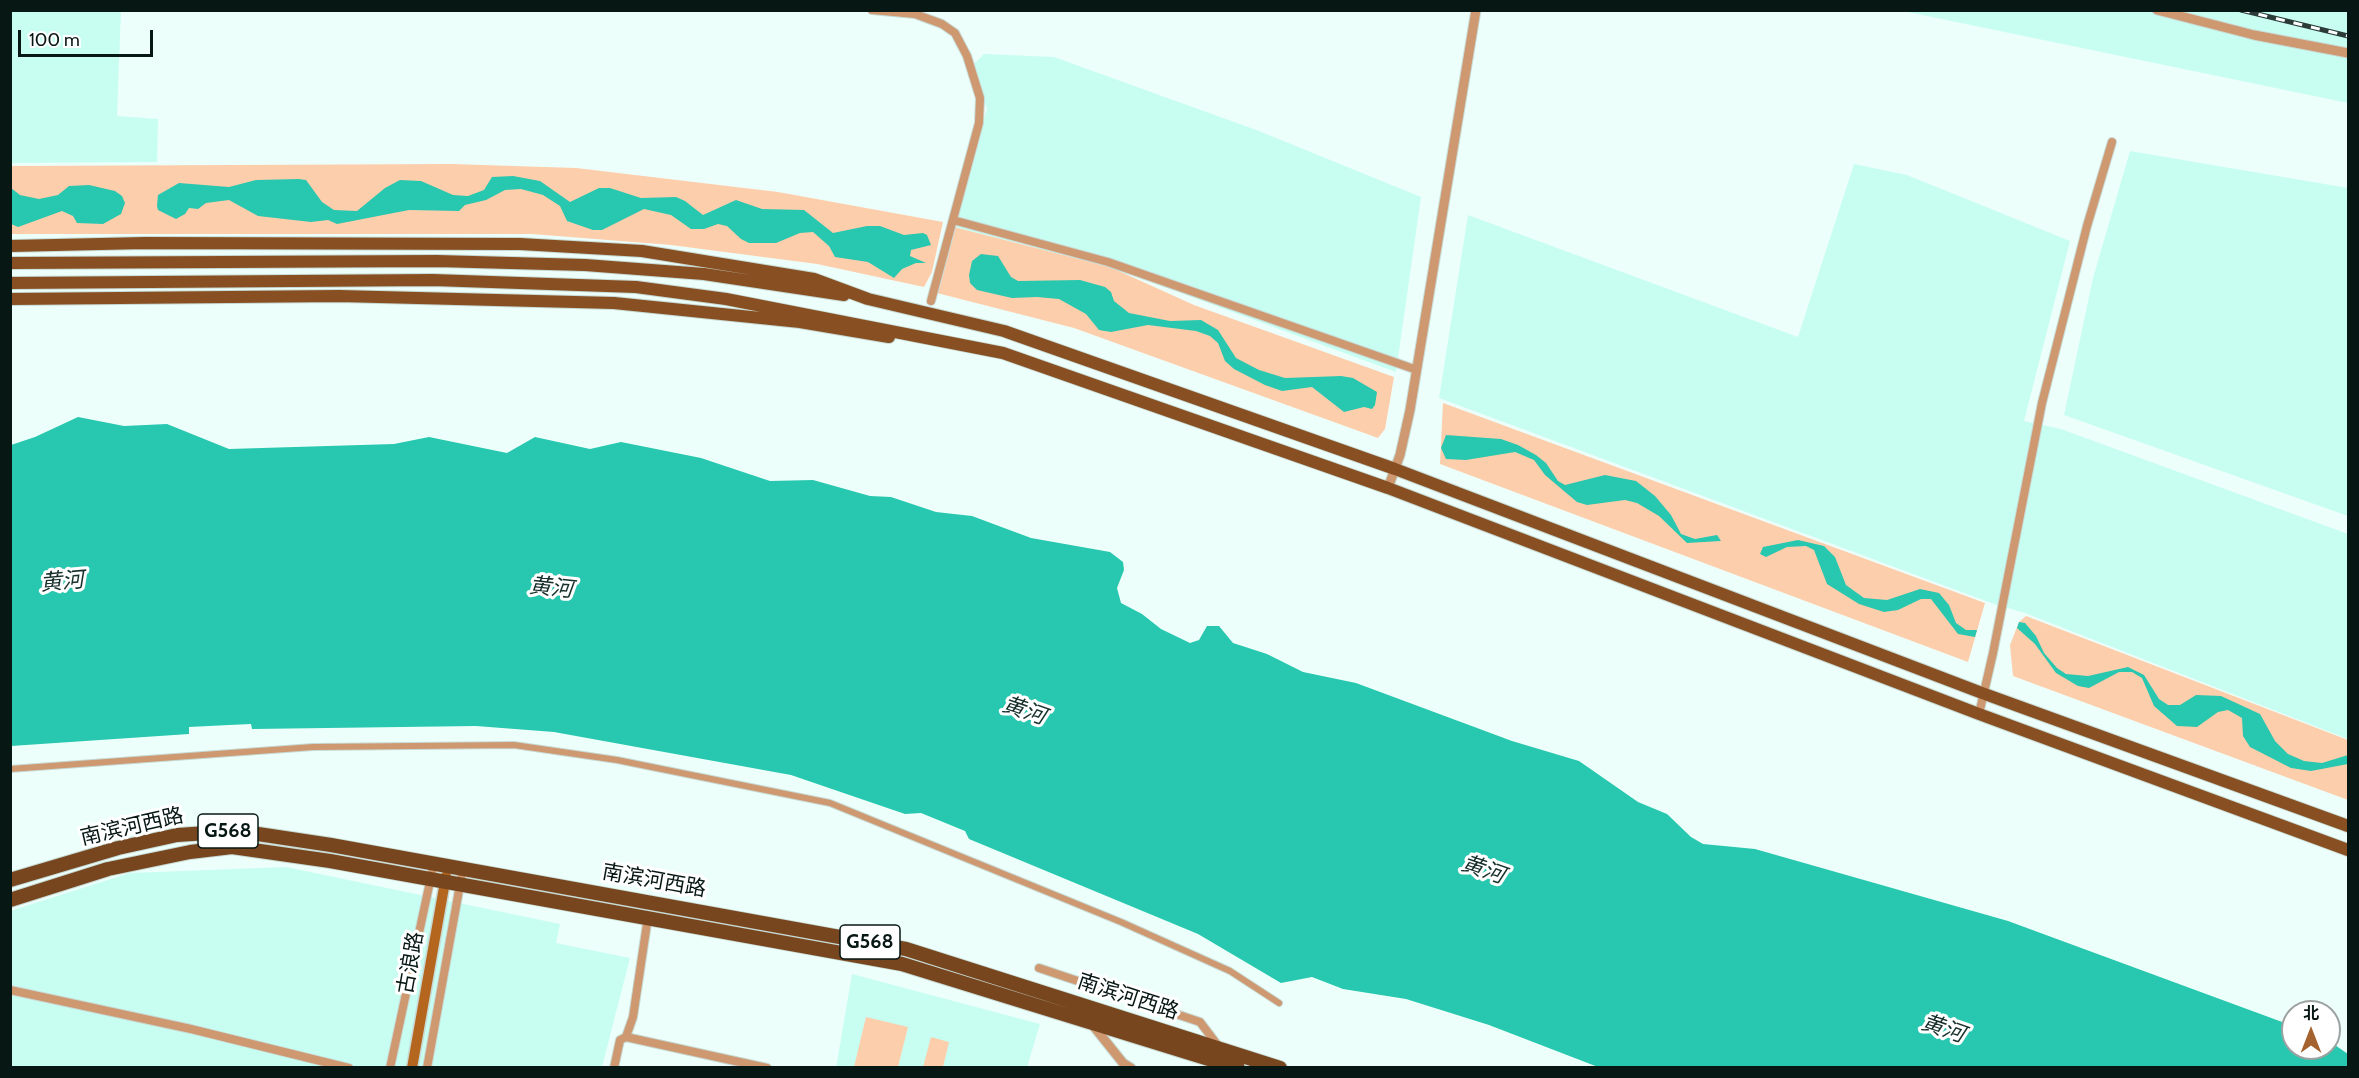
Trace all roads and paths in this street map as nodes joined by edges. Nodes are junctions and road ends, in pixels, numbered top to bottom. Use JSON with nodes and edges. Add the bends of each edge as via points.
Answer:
{"nodes":[{"id":1,"x":872,"y":10,"type":"edge"},
{"id":2,"x":1476,"y":10,"type":"edge"},
{"id":3,"x":2157,"y":10,"type":"edge"},
{"id":4,"x":2349,"y":53,"type":"edge"},
{"id":5,"x":2112,"y":142,"type":"dead end"},
{"id":6,"x":953,"y":220,"type":"junction"},
{"id":7,"x":10,"y":246,"type":"edge"},
{"id":8,"x":10,"y":263,"type":"edge"},
{"id":9,"x":10,"y":283,"type":"edge"},
{"id":10,"x":10,"y":299,"type":"edge"},
{"id":11,"x":868,"y":299,"type":"junction"},
{"id":12,"x":931,"y":301,"type":"dead end"},
{"id":13,"x":925,"y":337,"type":"junction"},
{"id":14,"x":1417,"y":370,"type":"junction"},
{"id":15,"x":1395,"y":469,"type":"junction"},
{"id":16,"x":1388,"y":488,"type":"junction"},
{"id":17,"x":1982,"y":693,"type":"junction"},
{"id":18,"x":1979,"y":714,"type":"junction"},
{"id":19,"x":10,"y":768,"type":"edge"},
{"id":20,"x":2349,"y":826,"type":"edge"},
{"id":21,"x":2349,"y":850,"type":"edge"},
{"id":22,"x":434,"y":863,"type":"junction"},
{"id":23,"x":448,"y":866,"type":"junction"},
{"id":24,"x":464,"y":868,"type":"junction"},
{"id":25,"x":430,"y":878,"type":"junction"},
{"id":26,"x":10,"y":880,"type":"edge"},
{"id":27,"x":445,"y":881,"type":"junction"},
{"id":28,"x":461,"y":884,"type":"junction"},
{"id":29,"x":10,"y":900,"type":"edge"},
{"id":30,"x":648,"y":917,"type":"junction"},
{"id":31,"x":1039,"y":968,"type":"dead end"},
{"id":32,"x":10,"y":990,"type":"edge"},
{"id":33,"x":1279,"y":1003,"type":"dead end"},
{"id":34,"x":1083,"y":1004,"type":"junction"},
{"id":35,"x":1088,"y":1019,"type":"junction"},
{"id":36,"x":626,"y":1037,"type":"junction"},
{"id":37,"x":1220,"y":1049,"type":"junction"},
{"id":38,"x":349,"y":1068,"type":"edge"},
{"id":39,"x":390,"y":1068,"type":"edge"},
{"id":40,"x":412,"y":1068,"type":"edge"},
{"id":41,"x":427,"y":1068,"type":"edge"},
{"id":42,"x":614,"y":1068,"type":"edge"},
{"id":43,"x":767,"y":1068,"type":"edge"},
{"id":44,"x":1131,"y":1068,"type":"edge"},
{"id":45,"x":1238,"y":1068,"type":"edge"},
{"id":46,"x":1280,"y":1068,"type":"edge"}],
"edges":[{"from":1,"to":6,"type":"street","via":[[915,14],[942,24],[955,33],[967,56],[982,110]]},
{"from":2,"to":14,"type":"street"},
{"from":3,"to":4,"type":"street","via":[[2254,35]]},
{"from":5,"to":17,"type":"street","via":[[2042,403]]},
{"from":6,"to":12,"type":"street"},
{"from":6,"to":14,"type":"street","via":[[1108,262]]},
{"from":7,"to":11,"type":"main road","via":[[520,244],[642,251],[814,279]]},
{"from":8,"to":11,"type":"main road","via":[[437,261],[608,267],[704,274]]},
{"from":9,"to":13,"type":"main road","via":[[433,280],[636,287],[726,299]]},
{"from":10,"to":13,"type":"main road","via":[[339,296],[614,303],[800,322],[879,337]]},
{"from":11,"to":15,"type":"main road","via":[[1004,331]]},
{"from":13,"to":16,"type":"main road","via":[[1003,352]]},
{"from":14,"to":15,"type":"street"},
{"from":15,"to":16,"type":"street"},
{"from":15,"to":17,"type":"main road"},
{"from":16,"to":18,"type":"main road"},
{"from":17,"to":18,"type":"street"},
{"from":17,"to":20,"type":"main road"},
{"from":18,"to":21,"type":"main road"},
{"from":19,"to":33,"type":"street","via":[[313,747],[514,745],[617,760],[830,803],[1132,927],[1230,971]]},
{"from":22,"to":23,"type":"highway","name":"南滨河西路","number":"G568"},
{"from":22,"to":25,"type":"street"},
{"from":22,"to":26,"type":"highway","name":"南滨河西路","number":"G568","via":[[238,831],[177,835]]},
{"from":23,"to":24,"type":"highway","name":"南滨河西路","number":"G568"},
{"from":23,"to":27,"type":"main road","name":"古浪路"},
{"from":24,"to":28,"type":"street"},
{"from":24,"to":34,"type":"highway","name":"南滨河西路","number":"G568","via":[[906,949]]},
{"from":25,"to":27,"type":"highway","name":"南滨河西路","number":"G568"},
{"from":25,"to":29,"type":"highway","name":"南滨河西路","number":"G568","via":[[232,847],[108,869]]},
{"from":25,"to":39,"type":"street"},
{"from":27,"to":28,"type":"highway","name":"南滨河西路","number":"G568"},
{"from":27,"to":40,"type":"main road","name":"古浪路"},
{"from":28,"to":30,"type":"highway","name":"南滨河西路","number":"G568"},
{"from":28,"to":41,"type":"street"},
{"from":30,"to":35,"type":"highway","name":"南滨河西路","number":"G568","via":[[902,964]]},
{"from":30,"to":36,"type":"street","via":[[633,1017]]},
{"from":31,"to":37,"type":"street","via":[[1200,1022]]},
{"from":32,"to":38,"type":"street"},
{"from":34,"to":35,"type":"street"},
{"from":34,"to":37,"type":"highway","name":"南滨河西路","number":"G568"},
{"from":35,"to":44,"type":"street"},
{"from":35,"to":45,"type":"highway","name":"南滨河西路","number":"G568"},
{"from":36,"to":42,"type":"street","via":[[621,1040]]},
{"from":36,"to":43,"type":"street"},
{"from":37,"to":46,"type":"highway","name":"南滨河西路","number":"G568"}]}
